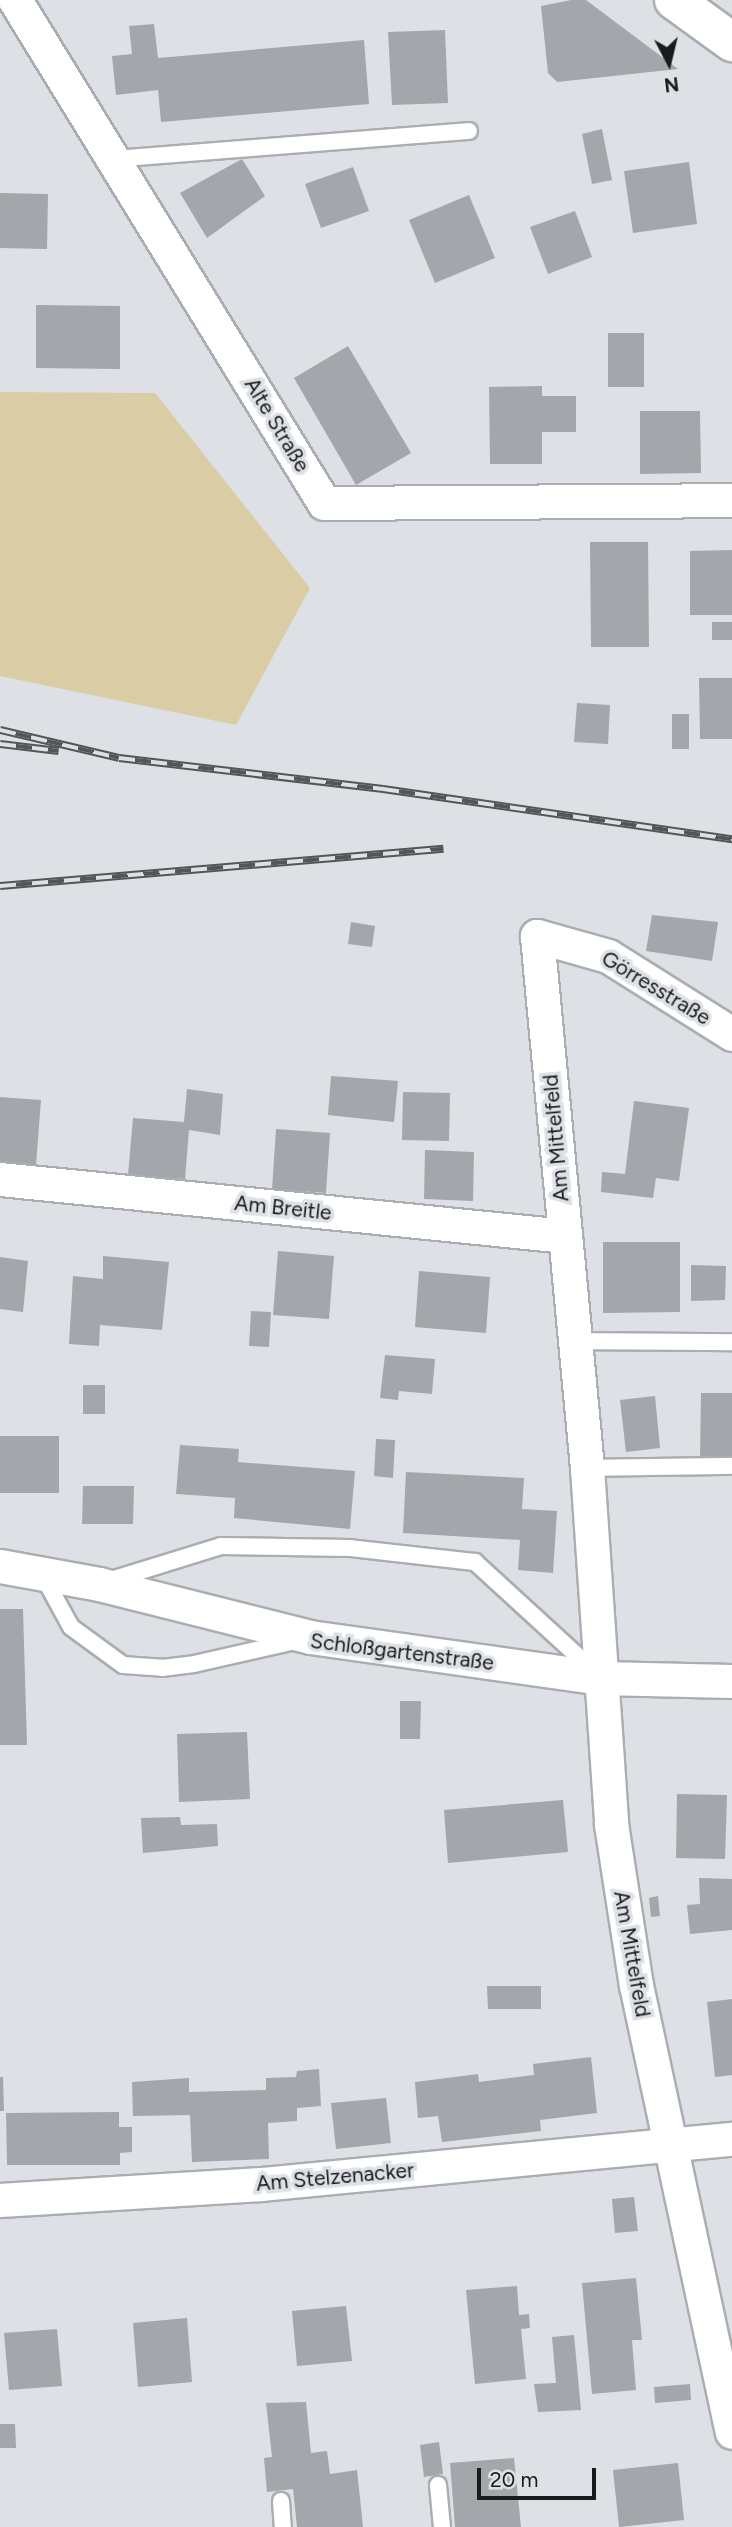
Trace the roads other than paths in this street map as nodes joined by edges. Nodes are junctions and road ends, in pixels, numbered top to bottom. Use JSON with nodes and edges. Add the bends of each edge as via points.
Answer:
{"nodes":[{"id":1,"x":15,"y":0,"type":"edge"},
{"id":2,"x":674,"y":0,"type":"edge"},
{"id":3,"x":732,"y":42,"type":"edge"},
{"id":4,"x":469,"y":131,"type":"dead end"},
{"id":5,"x":113,"y":159,"type":"junction"},
{"id":6,"x":732,"y":500,"type":"edge"},
{"id":7,"x":537,"y":936,"type":"joint"},
{"id":8,"x":732,"y":1034,"type":"edge"},
{"id":9,"x":0,"y":1179,"type":"edge"},
{"id":10,"x":565,"y":1236,"type":"junction"},
{"id":11,"x":574,"y":1341,"type":"junction"},
{"id":12,"x":732,"y":1342,"type":"edge"},
{"id":13,"x":732,"y":1466,"type":"edge"},
{"id":14,"x":587,"y":1468,"type":"junction"},
{"id":15,"x":0,"y":1566,"type":"edge"},
{"id":16,"x":41,"y":1572,"type":"junction"},
{"id":17,"x":99,"y":1584,"type":"junction"},
{"id":18,"x":310,"y":1637,"type":"junction"},
{"id":19,"x":601,"y":1678,"type":"junction"},
{"id":20,"x":732,"y":1681,"type":"edge"},
{"id":21,"x":732,"y":2139,"type":"edge"},
{"id":22,"x":670,"y":2146,"type":"junction"},
{"id":23,"x":0,"y":2200,"type":"edge"},
{"id":24,"x":732,"y":2432,"type":"edge"},
{"id":25,"x":438,"y":2485,"type":"dead end"},
{"id":26,"x":281,"y":2501,"type":"dead end"},
{"id":27,"x":283,"y":2527,"type":"edge"},
{"id":28,"x":442,"y":2527,"type":"edge"}],
"edges":[{"from":1,"to":5,"type":"street","name":"Alte Straße"},
{"from":2,"to":3,"type":"street"},
{"from":4,"to":5,"type":"lane"},
{"from":5,"to":6,"type":"street","name":"Alte Straße","via":[[324,503]]},
{"from":7,"to":8,"type":"street","name":"Görresstraße","via":[[608,956]]},
{"from":7,"to":10,"type":"street","name":"Am Mittelfeld"},
{"from":9,"to":10,"type":"street","name":"Am Breitle"},
{"from":10,"to":11,"type":"street","name":"Am Mittelfeld"},
{"from":11,"to":12,"type":"lane"},
{"from":11,"to":14,"type":"street","name":"Am Mittelfeld"},
{"from":13,"to":14,"type":"lane"},
{"from":14,"to":19,"type":"street","name":"Am Mittelfeld"},
{"from":15,"to":16,"type":"street"},
{"from":16,"to":17,"type":"street"},
{"from":16,"to":18,"type":"lane","name":"Schloßgartenstraße","via":[[71,1626],[123,1665],[162,1668],[194,1664]]},
{"from":17,"to":18,"type":"street"},
{"from":17,"to":19,"type":"lane","via":[[222,1546],[350,1548],[475,1562]]},
{"from":18,"to":19,"type":"street","name":"Schloßgartenstraße"},
{"from":19,"to":20,"type":"street","name":"Schloßgartenstraße"},
{"from":19,"to":22,"type":"street","name":"Am Mittelfeld","via":[[611,1824],[636,1985]]},
{"from":21,"to":22,"type":"street","name":"Am Stelzenacker"},
{"from":22,"to":23,"type":"street","name":"Am Stelzenacker","via":[[261,2184]]},
{"from":22,"to":24,"type":"street","name":"Am Mittelfeld"},
{"from":25,"to":28,"type":"lane"},
{"from":26,"to":27,"type":"lane"}]}
